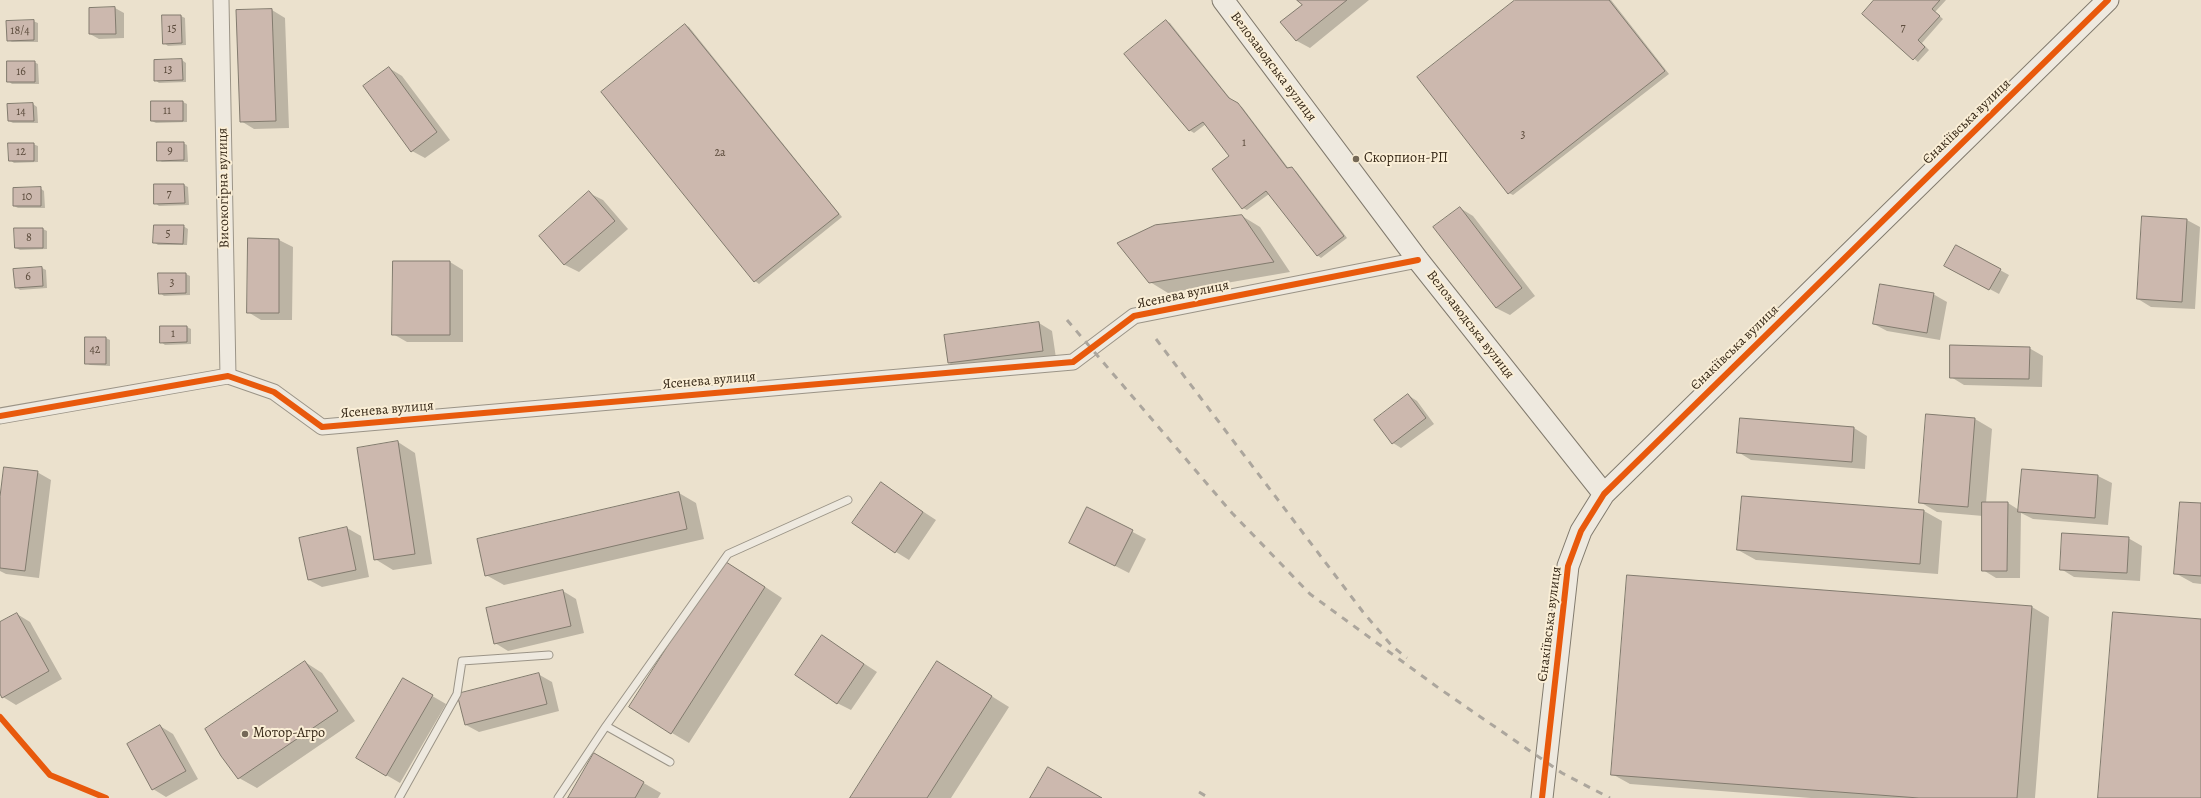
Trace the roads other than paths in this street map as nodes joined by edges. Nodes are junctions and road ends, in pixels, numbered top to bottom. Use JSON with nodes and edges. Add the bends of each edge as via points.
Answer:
{"nodes":[{"id":1,"x":221,"y":0,"type":"edge"},
{"id":2,"x":1223,"y":0,"type":"edge"},
{"id":3,"x":2108,"y":0,"type":"edge"},
{"id":4,"x":1418,"y":260,"type":"junction"},
{"id":5,"x":228,"y":376,"type":"junction"},
{"id":6,"x":0,"y":416,"type":"edge"},
{"id":7,"x":1604,"y":494,"type":"junction"},
{"id":8,"x":848,"y":500,"type":"dead end"},
{"id":9,"x":549,"y":655,"type":"dead end"},
{"id":10,"x":606,"y":726,"type":"junction"},
{"id":11,"x":670,"y":762,"type":"dead end"},
{"id":12,"x":399,"y":798,"type":"edge"},
{"id":13,"x":558,"y":798,"type":"edge"},
{"id":14,"x":1542,"y":798,"type":"edge"}],
"edges":[{"from":1,"to":5,"type":"street","name":"Високогірна вулиця"},
{"from":2,"to":4,"type":"street","name":"Велозаводська вулиця"},
{"from":3,"to":7,"type":"street","name":"Єнакіївська вулиця"},
{"from":4,"to":5,"type":"street","name":"Ясенева вулиця","via":[[1134,316],[1073,362],[322,427],[274,392]]},
{"from":4,"to":7,"type":"street","name":"Велозаводська вулиця"},
{"from":5,"to":6,"type":"street","name":"Ясенева вулиця"},
{"from":7,"to":14,"type":"street","name":"Єнакіївська вулиця","via":[[1581,531],[1568,566]]},
{"from":8,"to":10,"type":"lane","via":[[728,554]]},
{"from":9,"to":12,"type":"lane","via":[[462,661],[457,694]]},
{"from":10,"to":11,"type":"lane"},
{"from":10,"to":13,"type":"lane"}]}
